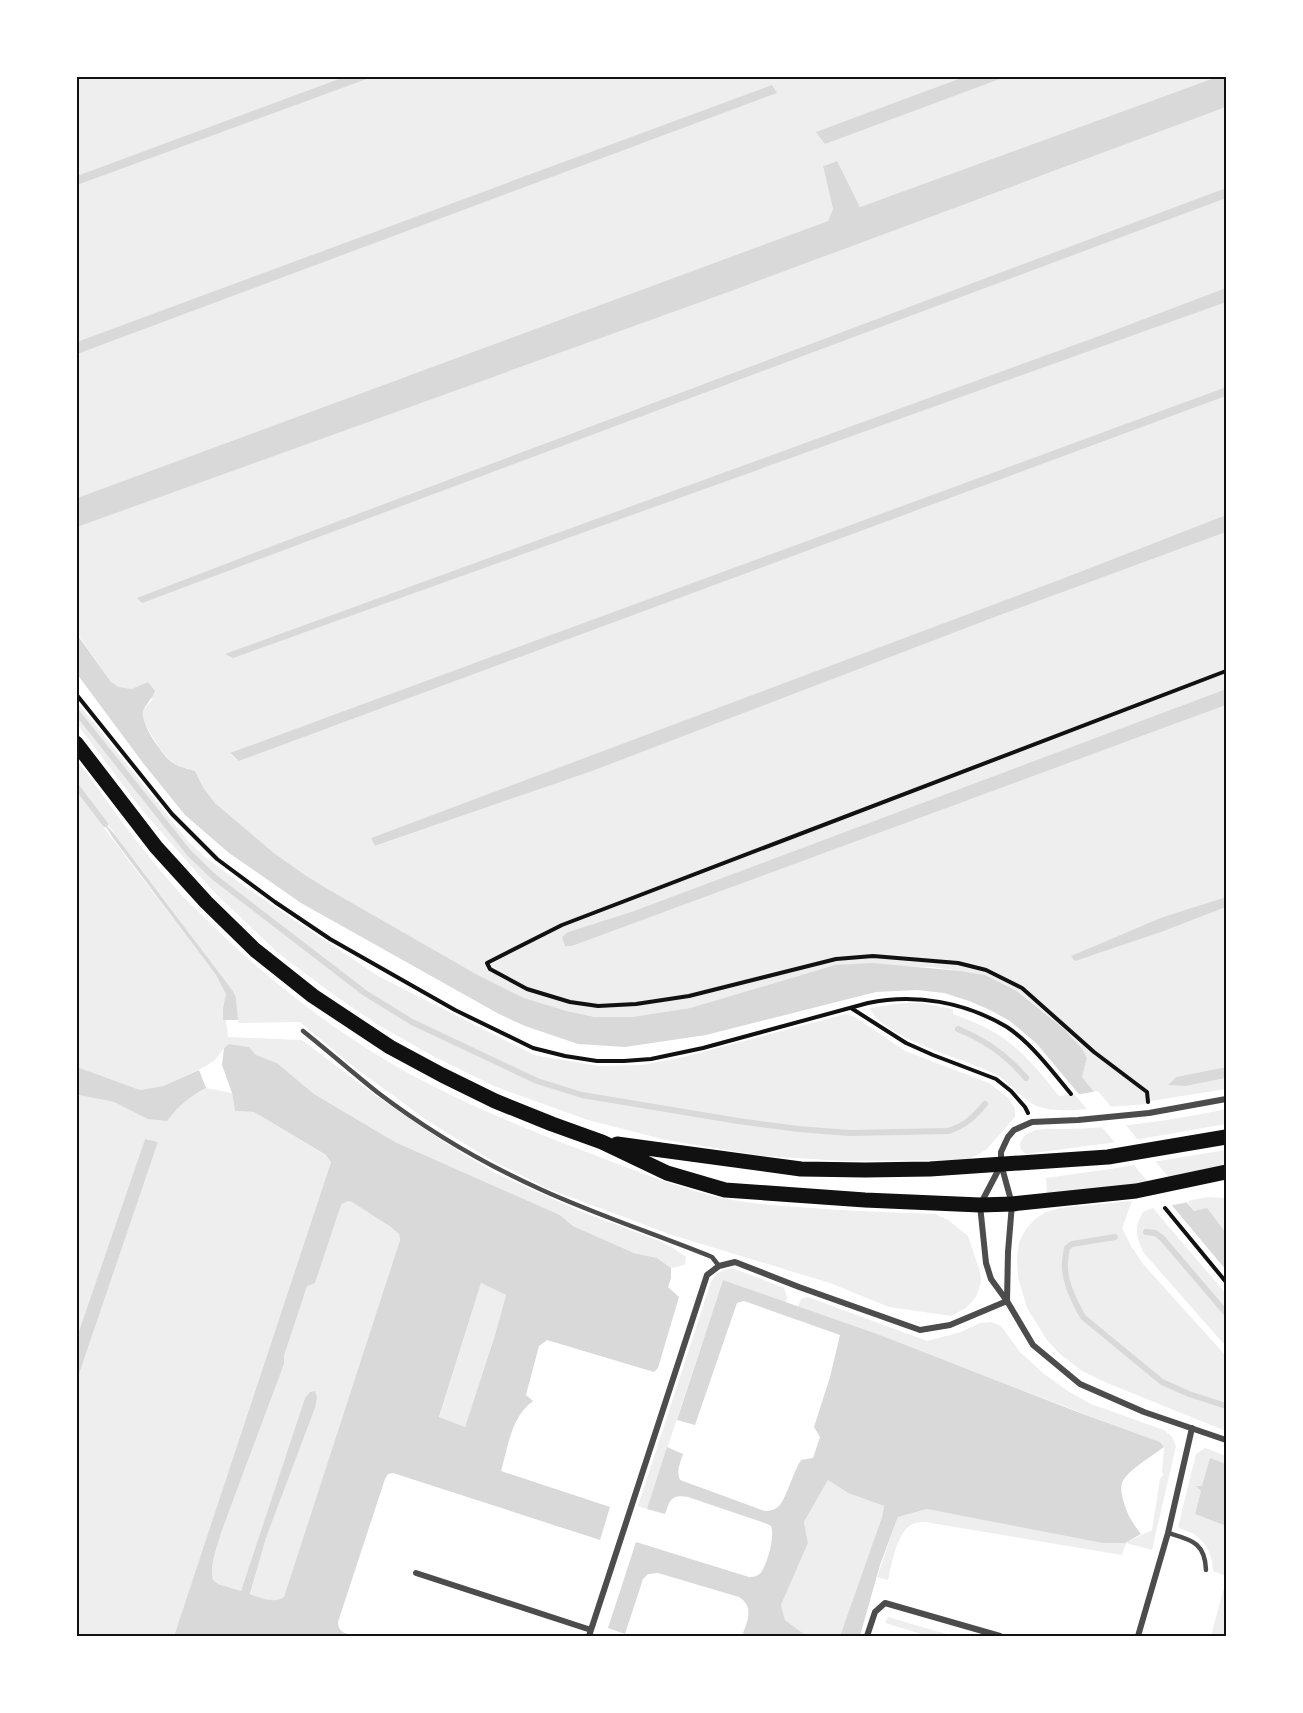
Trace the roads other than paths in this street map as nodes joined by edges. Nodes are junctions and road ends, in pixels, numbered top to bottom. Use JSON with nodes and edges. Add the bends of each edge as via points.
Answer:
{"nodes":[{"id":1,"x":76,"y":742,"type":"edge"},
{"id":2,"x":303,"y":1031,"type":"dead end"},
{"id":3,"x":1227,"y":1099,"type":"edge"},
{"id":4,"x":1227,"y":1137,"type":"edge"},
{"id":5,"x":602,"y":1142,"type":"junction"},
{"id":6,"x":1001,"y":1164,"type":"junction"},
{"id":7,"x":1227,"y":1172,"type":"edge"},
{"id":8,"x":1012,"y":1204,"type":"junction"},
{"id":9,"x":980,"y":1205,"type":"junction"},
{"id":10,"x":719,"y":1266,"type":"junction"},
{"id":11,"x":1007,"y":1301,"type":"junction"},
{"id":12,"x":1191,"y":1428,"type":"junction"},
{"id":13,"x":1227,"y":1440,"type":"edge"},
{"id":14,"x":1168,"y":1533,"type":"junction"},
{"id":15,"x":1206,"y":1570,"type":"dead end"},
{"id":16,"x":416,"y":1573,"type":"dead end"},
{"id":17,"x":590,"y":1633,"type":"edge"},
{"id":18,"x":867,"y":1636,"type":"edge"},
{"id":19,"x":1000,"y":1636,"type":"edge"},
{"id":20,"x":1138,"y":1636,"type":"edge"}],
"edges":[{"from":1,"to":5,"type":"main road","via":[[156,847],[206,902],[255,950],[314,996],[390,1047],[442,1075],[495,1101]]},
{"from":2,"to":10,"type":"lane","via":[[378,1092],[485,1161],[541,1190],[712,1257]]},
{"from":3,"to":6,"type":"street","via":[[1119,1117],[1032,1122],[1008,1137],[1001,1152]]},
{"from":4,"to":6,"type":"main road","via":[[1108,1157]]},
{"from":5,"to":6,"type":"main road","via":[[801,1169]]},
{"from":5,"to":9,"type":"main road","via":[[667,1173],[725,1190]]},
{"from":6,"to":8,"type":"street"},
{"from":6,"to":9,"type":"street"},
{"from":7,"to":8,"type":"main road","via":[[1137,1191]]},
{"from":8,"to":9,"type":"main road"},
{"from":8,"to":11,"type":"street"},
{"from":9,"to":11,"type":"street","via":[[986,1263],[991,1279]]},
{"from":10,"to":11,"type":"street","via":[[735,1262],[920,1330],[950,1325]]},
{"from":10,"to":17,"type":"street","via":[[707,1275]]},
{"from":11,"to":12,"type":"street","via":[[1034,1345],[1080,1384]]},
{"from":12,"to":13,"type":"street"},
{"from":12,"to":14,"type":"street"},
{"from":14,"to":15,"type":"lane","via":[[1192,1540],[1202,1549]]},
{"from":14,"to":20,"type":"street"},
{"from":16,"to":17,"type":"street"},
{"from":18,"to":19,"type":"street","via":[[875,1612],[885,1604]]}]}
